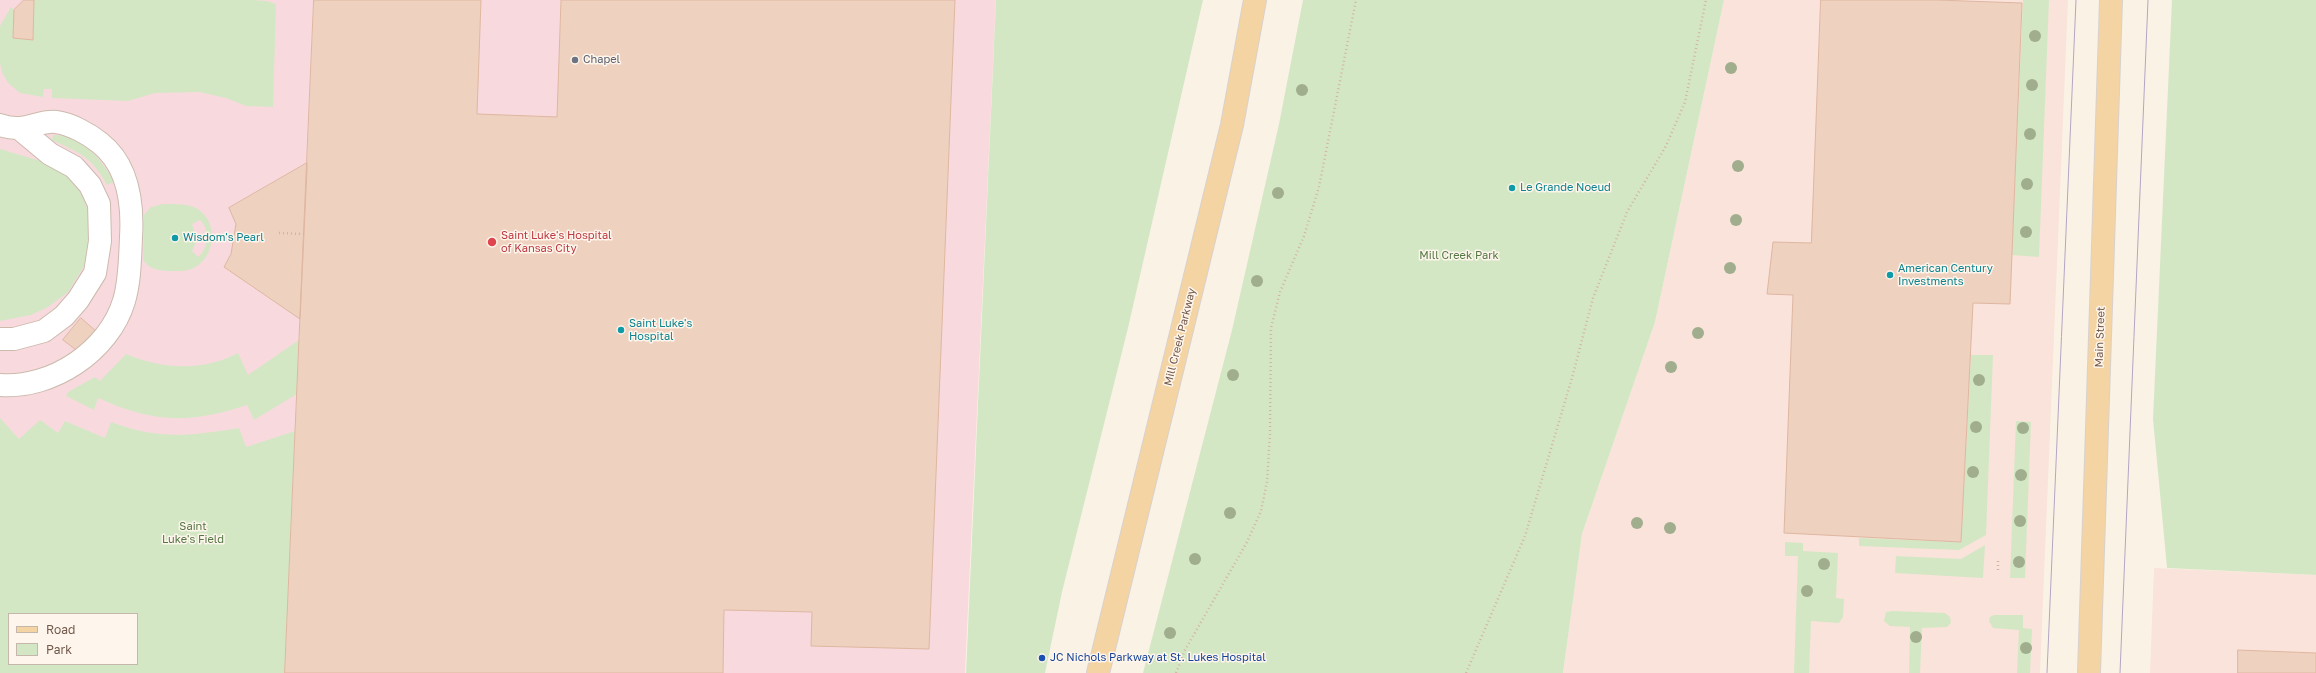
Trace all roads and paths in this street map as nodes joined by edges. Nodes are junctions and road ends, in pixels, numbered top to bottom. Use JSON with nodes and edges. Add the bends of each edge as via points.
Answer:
{"nodes":[{"id":1,"x":1255,"y":0,"type":"edge"},
{"id":2,"x":1356,"y":0,"type":"edge"},
{"id":3,"x":1706,"y":0,"type":"edge"},
{"id":4,"x":2111,"y":0,"type":"edge"},
{"id":5,"x":10,"y":127,"type":"edge"},
{"id":6,"x":279,"y":233,"type":"dead end"},
{"id":7,"x":304,"y":234,"type":"dead end"},
{"id":8,"x":0,"y":339,"type":"edge"},
{"id":9,"x":0,"y":385,"type":"edge"},
{"id":10,"x":1998,"y":558,"type":"dead end"},
{"id":11,"x":1998,"y":570,"type":"dead end"},
{"id":12,"x":1098,"y":673,"type":"edge"},
{"id":13,"x":1176,"y":673,"type":"edge"},
{"id":14,"x":1466,"y":673,"type":"edge"},
{"id":15,"x":2089,"y":673,"type":"edge"}],
"edges":[{"from":1,"to":12,"type":"main road","name":"Mill Creek Parkway","via":[[1230,133]]},
{"from":2,"to":13,"type":"path","via":[[1319,187],[1304,236],[1280,292],[1271,328],[1270,434],[1267,482],[1261,511],[1247,542],[1186,650]]},
{"from":3,"to":14,"type":"path","via":[[1685,102],[1666,146],[1627,212],[1592,298],[1572,378],[1525,536]]},
{"from":4,"to":15,"type":"main road","name":"Main Street"},
{"from":5,"to":8,"type":"lane","via":[[74,168],[90,185],[99,204],[100,241],[95,273],[64,316],[44,331]]},
{"from":5,"to":9,"type":"lane","via":[[56,122],[79,130],[100,142],[110,152],[130,193],[129,264],[124,300],[116,321],[94,349],[69,369],[13,386]]},
{"from":6,"to":7,"type":"path"},
{"from":10,"to":11,"type":"path"}]}
